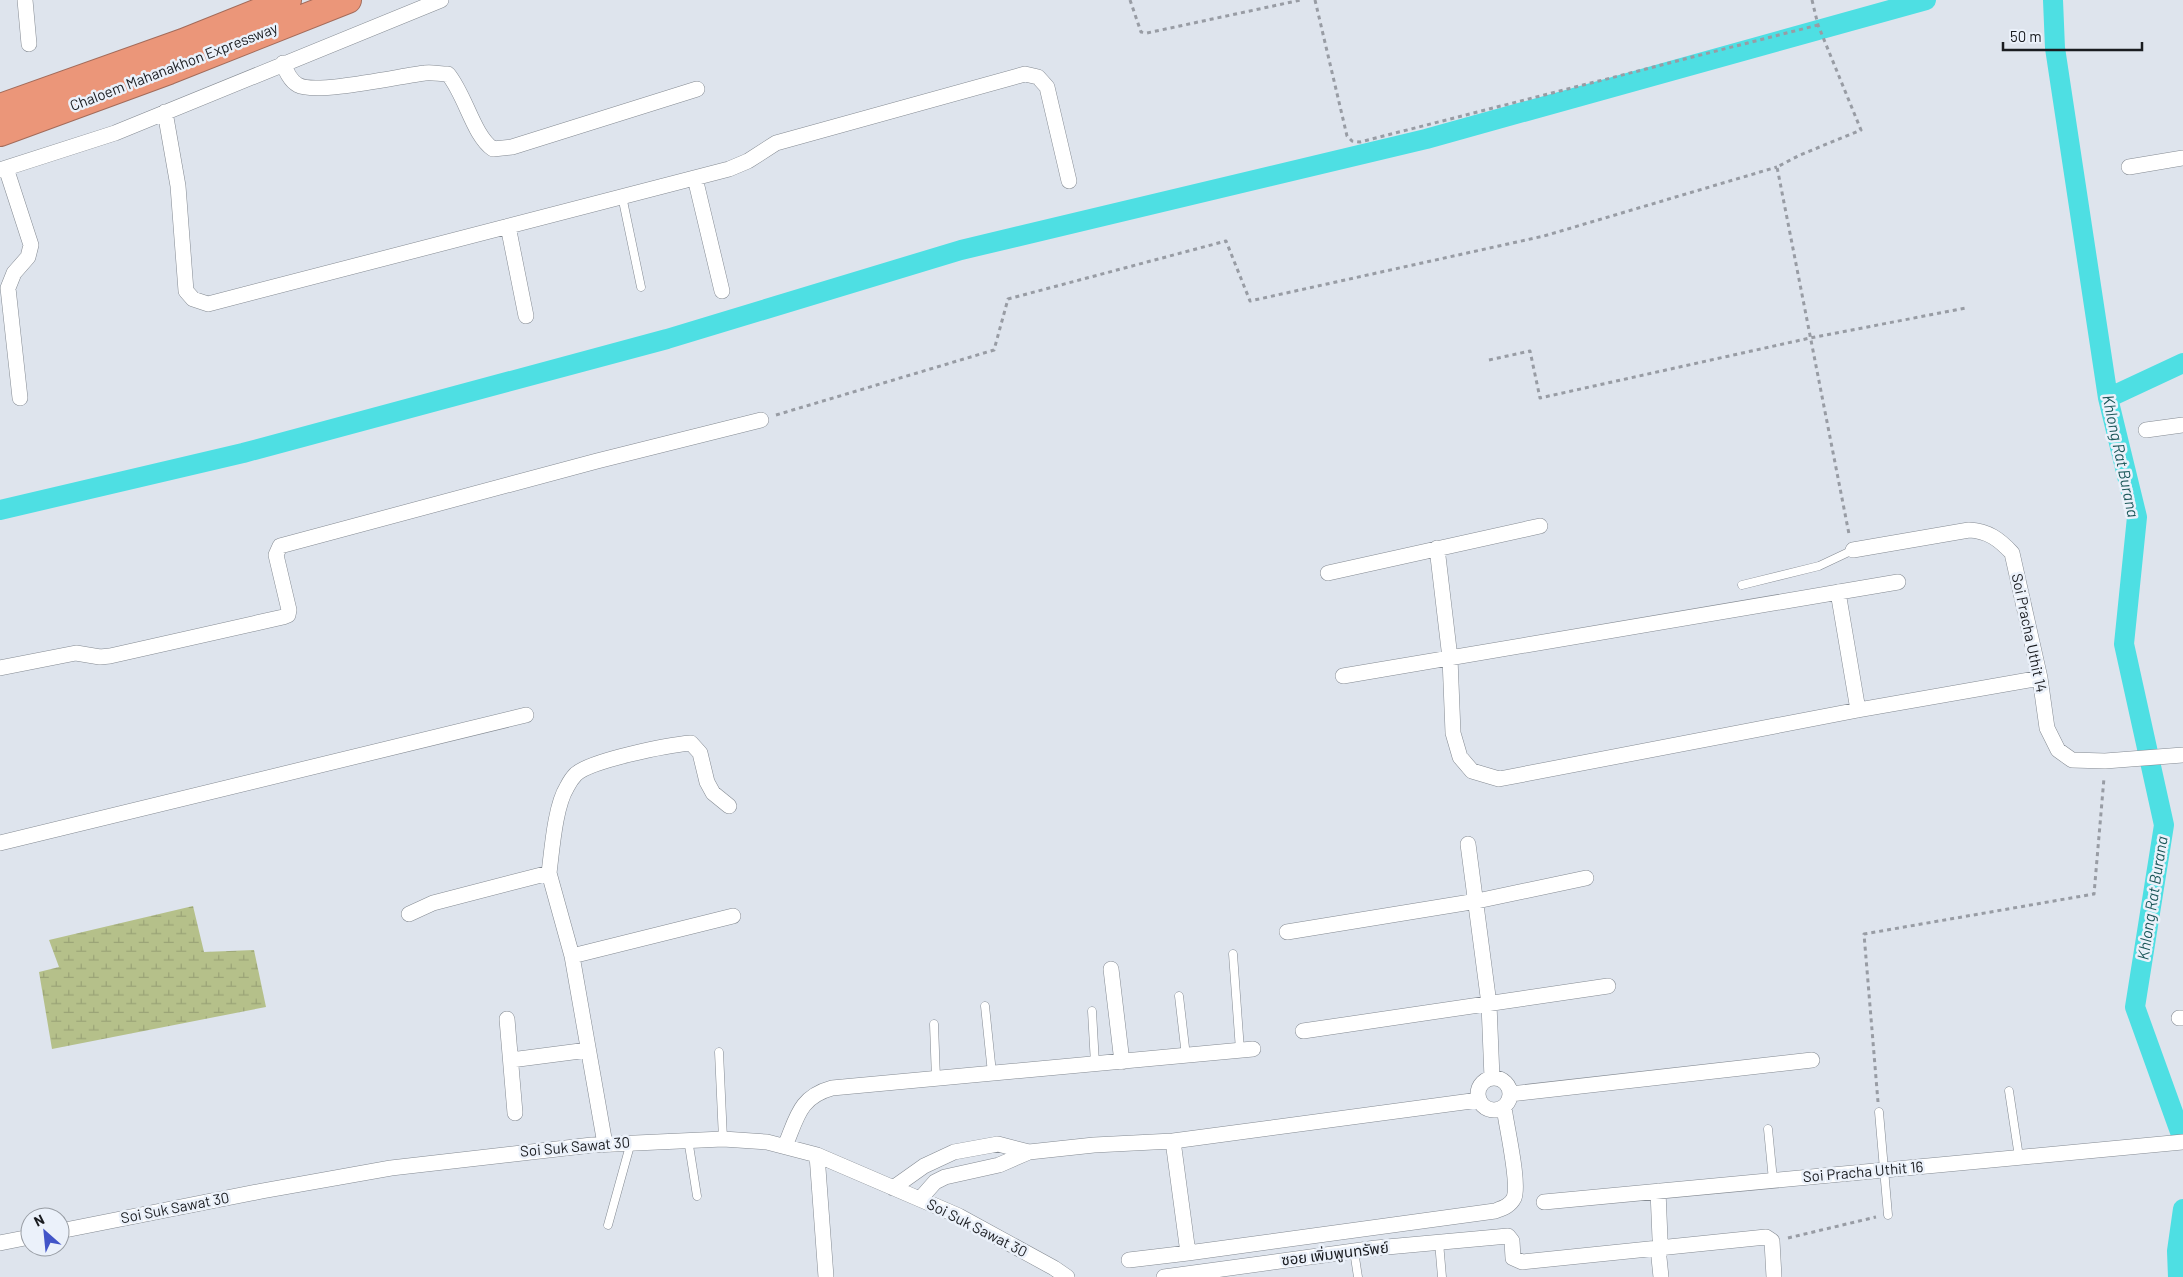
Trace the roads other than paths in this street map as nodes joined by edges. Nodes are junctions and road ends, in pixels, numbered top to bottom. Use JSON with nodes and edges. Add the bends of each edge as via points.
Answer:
{"nodes":[{"id":1,"x":25,"y":0,"type":"edge"},
{"id":2,"x":288,"y":0,"type":"edge"},
{"id":3,"x":314,"y":0,"type":"edge"},
{"id":4,"x":348,"y":0,"type":"edge"},
{"id":5,"x":442,"y":0,"type":"edge"},
{"id":6,"x":29,"y":44,"type":"dead end"},
{"id":7,"x":282,"y":63,"type":"junction"},
{"id":8,"x":697,"y":89,"type":"dead end"},
{"id":9,"x":0,"y":106,"type":"edge"},
{"id":10,"x":164,"y":112,"type":"junction"},
{"id":11,"x":0,"y":117,"type":"edge"},
{"id":12,"x":0,"y":133,"type":"edge"},
{"id":13,"x":2183,"y":158,"type":"edge"},
{"id":14,"x":2129,"y":167,"type":"dead end"},
{"id":15,"x":3,"y":169,"type":"edge"},
{"id":16,"x":694,"y":178,"type":"junction"},
{"id":17,"x":1069,"y":181,"type":"dead end"},
{"id":18,"x":622,"y":196,"type":"junction"},
{"id":19,"x":508,"y":226,"type":"junction"},
{"id":20,"x":641,"y":287,"type":"dead end"},
{"id":21,"x":722,"y":291,"type":"dead end"},
{"id":22,"x":526,"y":316,"type":"dead end"},
{"id":23,"x":20,"y":398,"type":"dead end"},
{"id":24,"x":761,"y":420,"type":"road end"},
{"id":25,"x":2183,"y":425,"type":"edge"},
{"id":26,"x":2146,"y":430,"type":"dead end"},
{"id":27,"x":1540,"y":526,"type":"dead end"},
{"id":28,"x":1438,"y":548,"type":"junction"},
{"id":29,"x":1853,"y":550,"type":"joint"},
{"id":30,"x":1328,"y":573,"type":"dead end"},
{"id":31,"x":1898,"y":582,"type":"dead end"},
{"id":32,"x":1742,"y":586,"type":"dead end"},
{"id":33,"x":1838,"y":592,"type":"junction"},
{"id":34,"x":1450,"y":658,"type":"junction"},
{"id":35,"x":0,"y":668,"type":"edge"},
{"id":36,"x":1343,"y":676,"type":"dead end"},
{"id":37,"x":2040,"y":678,"type":"junction"},
{"id":38,"x":1858,"y":710,"type":"junction"},
{"id":39,"x":526,"y":715,"type":"dead end"},
{"id":40,"x":2183,"y":755,"type":"edge"},
{"id":41,"x":729,"y":806,"type":"dead end"},
{"id":42,"x":0,"y":843,"type":"edge"},
{"id":43,"x":1468,"y":844,"type":"dead end"},
{"id":44,"x":549,"y":873,"type":"junction"},
{"id":45,"x":1586,"y":878,"type":"dead end"},
{"id":46,"x":1477,"y":901,"type":"junction"},
{"id":47,"x":409,"y":914,"type":"dead end"},
{"id":48,"x":732,"y":916,"type":"dead end"},
{"id":49,"x":1287,"y":932,"type":"dead end"},
{"id":50,"x":1233,"y":954,"type":"dead end"},
{"id":51,"x":572,"y":956,"type":"junction"},
{"id":52,"x":1111,"y":969,"type":"dead end"},
{"id":53,"x":1608,"y":986,"type":"dead end"},
{"id":54,"x":1179,"y":996,"type":"dead end"},
{"id":55,"x":1489,"y":1004,"type":"junction"},
{"id":56,"x":985,"y":1006,"type":"dead end"},
{"id":57,"x":1092,"y":1011,"type":"dead end"},
{"id":58,"x":508,"y":1019,"type":"dead end"},
{"id":59,"x":934,"y":1024,"type":"dead end"},
{"id":60,"x":1303,"y":1031,"type":"dead end"},
{"id":61,"x":588,"y":1050,"type":"junction"},
{"id":62,"x":1246,"y":1050,"type":"joint"},
{"id":63,"x":719,"y":1052,"type":"dead end"},
{"id":64,"x":1186,"y":1056,"type":"junction"},
{"id":65,"x":511,"y":1060,"type":"junction"},
{"id":66,"x":1812,"y":1060,"type":"dead end"},
{"id":67,"x":1122,"y":1062,"type":"junction"},
{"id":68,"x":1094,"y":1064,"type":"junction"},
{"id":69,"x":992,"y":1073,"type":"junction"},
{"id":70,"x":936,"y":1078,"type":"junction"},
{"id":71,"x":1492,"y":1078,"type":"junction"},
{"id":72,"x":2009,"y":1092,"type":"dead end"},
{"id":73,"x":1479,"y":1100,"type":"junction"},
{"id":74,"x":1507,"y":1101,"type":"junction"},
{"id":75,"x":1879,"y":1112,"type":"road end"},
{"id":76,"x":515,"y":1113,"type":"dead end"},
{"id":77,"x":1768,"y":1129,"type":"dead end"},
{"id":78,"x":688,"y":1139,"type":"junction"},
{"id":79,"x":723,"y":1139,"type":"junction"},
{"id":80,"x":1173,"y":1141,"type":"junction"},
{"id":81,"x":631,"y":1142,"type":"junction"},
{"id":82,"x":2183,"y":1142,"type":"edge"},
{"id":83,"x":605,"y":1144,"type":"junction"},
{"id":84,"x":785,"y":1146,"type":"junction"},
{"id":85,"x":1029,"y":1152,"type":"junction"},
{"id":86,"x":817,"y":1155,"type":"junction"},
{"id":87,"x":2018,"y":1157,"type":"junction"},
{"id":88,"x":1884,"y":1170,"type":"junction"},
{"id":89,"x":1773,"y":1180,"type":"junction"},
{"id":90,"x":893,"y":1188,"type":"junction"},
{"id":91,"x":1658,"y":1192,"type":"junction"},
{"id":92,"x":697,"y":1196,"type":"dead end"},
{"id":93,"x":920,"y":1200,"type":"junction"},
{"id":94,"x":1544,"y":1202,"type":"dead end"},
{"id":95,"x":1888,"y":1215,"type":"road end"},
{"id":96,"x":608,"y":1225,"type":"dead end"},
{"id":97,"x":70,"y":1229,"type":"edge"},
{"id":98,"x":20,"y":1239,"type":"edge"},
{"id":99,"x":1439,"y":1242,"type":"junction"},
{"id":100,"x":0,"y":1243,"type":"edge"},
{"id":101,"x":1659,"y":1243,"type":"junction"},
{"id":102,"x":1354,"y":1251,"type":"junction"},
{"id":103,"x":1188,"y":1254,"type":"junction"},
{"id":104,"x":1129,"y":1260,"type":"dead end"},
{"id":105,"x":826,"y":1277,"type":"edge"},
{"id":106,"x":1067,"y":1277,"type":"edge"},
{"id":107,"x":1164,"y":1277,"type":"edge"},
{"id":108,"x":1358,"y":1277,"type":"edge"},
{"id":109,"x":1442,"y":1277,"type":"edge"},
{"id":110,"x":1661,"y":1277,"type":"edge"},
{"id":111,"x":1774,"y":1277,"type":"edge"}],
"edges":[{"from":1,"to":6,"type":"street"},
{"from":2,"to":9,"type":"highway","name":"Chaloem Mahanakhon Expressway","via":[[174,45]]},
{"from":3,"to":11,"type":"street","via":[[92,86]]},
{"from":4,"to":12,"type":"highway","name":"Chaloem Mahanakhon Expressway"},
{"from":5,"to":7,"type":"street"},
{"from":7,"to":8,"type":"street","via":[[290,79],[311,88],[426,73],[448,74],[458,86],[480,135],[493,149],[512,147]]},
{"from":7,"to":10,"type":"street"},
{"from":10,"to":15,"type":"street","via":[[114,133]]},
{"from":10,"to":19,"type":"street","via":[[178,186],[186,292],[193,299],[208,304]]},
{"from":13,"to":14,"type":"street"},
{"from":15,"to":23,"type":"street","via":[[31,245],[28,256],[14,273],[8,288]]},
{"from":16,"to":17,"type":"street","via":[[748,161],[776,143],[1026,74],[1038,77],[1047,87]]},
{"from":16,"to":18,"type":"street"},
{"from":16,"to":21,"type":"street"},
{"from":18,"to":19,"type":"street"},
{"from":18,"to":20,"type":"lane"},
{"from":19,"to":22,"type":"street"},
{"from":24,"to":35,"type":"street","via":[[280,546],[276,555],[289,610],[283,617],[110,656],[76,653]]},
{"from":25,"to":26,"type":"street"},
{"from":27,"to":28,"type":"street"},
{"from":28,"to":30,"type":"street"},
{"from":28,"to":34,"type":"street"},
{"from":29,"to":32,"type":"lane","via":[[1818,566]]},
{"from":29,"to":37,"type":"street","name":"Soi Pracha Uthit 14","via":[[1969,530],[1982,531],[2001,540],[2012,553]]},
{"from":31,"to":33,"type":"street"},
{"from":33,"to":34,"type":"street"},
{"from":33,"to":38,"type":"street"},
{"from":34,"to":36,"type":"street"},
{"from":34,"to":38,"type":"street","via":[[1454,733],[1460,757],[1472,771],[1499,779]]},
{"from":37,"to":38,"type":"street"},
{"from":37,"to":40,"type":"street","name":"Soi Pracha Uthit 14","via":[[2048,728],[2058,750],[2072,760]]},
{"from":39,"to":42,"type":"street"},
{"from":41,"to":44,"type":"street","via":[[712,793],[700,753],[691,742],[595,764],[577,774],[566,788],[555,829]]},
{"from":43,"to":46,"type":"street"},
{"from":44,"to":47,"type":"street","via":[[433,903]]},
{"from":44,"to":51,"type":"street"},
{"from":45,"to":46,"type":"street"},
{"from":46,"to":49,"type":"street"},
{"from":46,"to":55,"type":"street"},
{"from":48,"to":51,"type":"street"},
{"from":50,"to":62,"type":"lane"},
{"from":51,"to":61,"type":"street"},
{"from":52,"to":67,"type":"street"},
{"from":53,"to":55,"type":"street"},
{"from":54,"to":64,"type":"lane"},
{"from":55,"to":60,"type":"street"},
{"from":55,"to":71,"type":"street"},
{"from":56,"to":69,"type":"lane"},
{"from":57,"to":68,"type":"lane"},
{"from":58,"to":65,"type":"street"},
{"from":59,"to":70,"type":"lane"},
{"from":61,"to":65,"type":"street"},
{"from":61,"to":83,"type":"street"},
{"from":62,"to":64,"type":"street"},
{"from":63,"to":79,"type":"lane"},
{"from":64,"to":67,"type":"street"},
{"from":65,"to":76,"type":"street"},
{"from":66,"to":74,"type":"street"},
{"from":67,"to":68,"type":"street"},
{"from":68,"to":69,"type":"street"},
{"from":69,"to":70,"type":"street"},
{"from":70,"to":84,"type":"street","via":[[820,1091],[803,1103]]},
{"from":71,"to":73,"type":"street","via":[[1480,1086]]},
{"from":71,"to":74,"type":"street","via":[[1505,1082]]},
{"from":72,"to":87,"type":"lane"},
{"from":73,"to":74,"type":"street","via":[[1484,1106],[1497,1110]]},
{"from":73,"to":80,"type":"street"},
{"from":74,"to":103,"type":"street","via":[[1515,1184],[1514,1197],[1507,1207]]},
{"from":75,"to":88,"type":"lane"},
{"from":77,"to":89,"type":"lane"},
{"from":78,"to":79,"type":"street","name":"Soi Suk Sawat 30"},
{"from":78,"to":81,"type":"street","name":"Soi Suk Sawat 30"},
{"from":78,"to":92,"type":"lane"},
{"from":79,"to":84,"type":"street","name":"Soi Suk Sawat 30"},
{"from":80,"to":85,"type":"street"},
{"from":80,"to":103,"type":"street"},
{"from":81,"to":83,"type":"street","name":"Soi Suk Sawat 30"},
{"from":81,"to":96,"type":"lane"},
{"from":82,"to":87,"type":"street","name":"Soi Pracha Uthit 16"},
{"from":83,"to":97,"type":"street","name":"Soi Suk Sawat 30","via":[[391,1168]]},
{"from":84,"to":86,"type":"street","name":"Soi Suk Sawat 30"},
{"from":85,"to":90,"type":"street","via":[[998,1144],[954,1152],[924,1166]]},
{"from":85,"to":93,"type":"street","via":[[1000,1165],[945,1177]]},
{"from":86,"to":90,"type":"street","name":"Soi Suk Sawat 30"},
{"from":86,"to":105,"type":"street"},
{"from":87,"to":88,"type":"street","name":"Soi Pracha Uthit 16"},
{"from":88,"to":89,"type":"street","name":"Soi Pracha Uthit 16"},
{"from":88,"to":95,"type":"lane"},
{"from":89,"to":91,"type":"street","name":"Soi Pracha Uthit 16"},
{"from":90,"to":93,"type":"street","name":"Soi Suk Sawat 30"},
{"from":91,"to":94,"type":"street","name":"Soi Pracha Uthit 16"},
{"from":91,"to":101,"type":"street"},
{"from":93,"to":106,"type":"street","name":"Soi Suk Sawat 30","via":[[959,1216]]},
{"from":98,"to":100,"type":"street"},
{"from":99,"to":101,"type":"street","name":"ซอย เพิ่มพูนทรัพย์","via":[[1508,1236],[1512,1241],[1513,1258],[1522,1262]]},
{"from":99,"to":102,"type":"street","name":"ซอย เพิ่มพูนทรัพย์"},
{"from":99,"to":109,"type":"lane"},
{"from":101,"to":110,"type":"street"},
{"from":101,"to":111,"type":"street","via":[[1766,1237],[1772,1241]]},
{"from":102,"to":107,"type":"street","name":"ซอย เพิ่มพูนทรัพย์"},
{"from":102,"to":108,"type":"lane"},
{"from":103,"to":104,"type":"street"}]}
